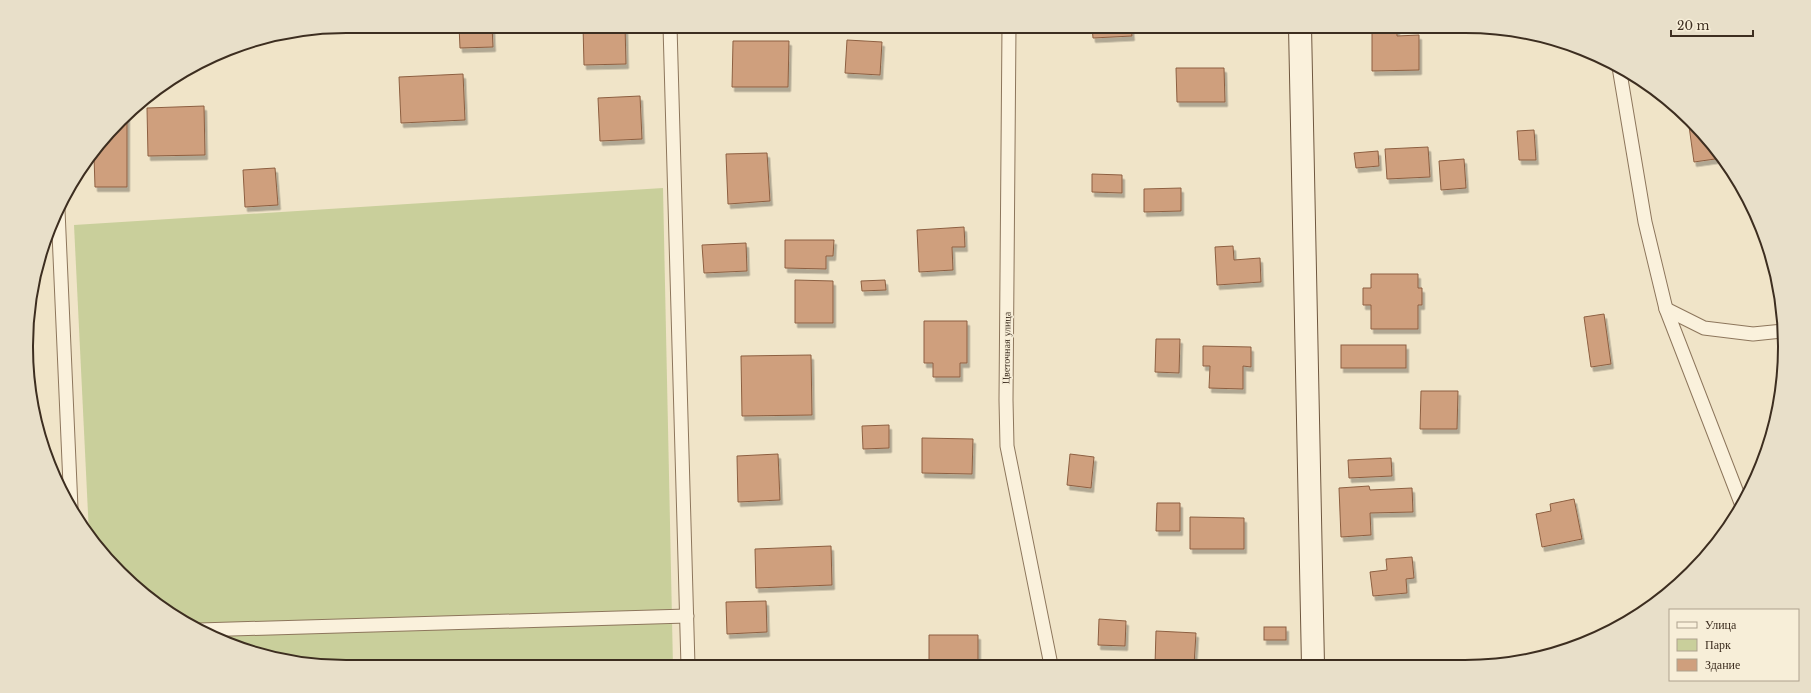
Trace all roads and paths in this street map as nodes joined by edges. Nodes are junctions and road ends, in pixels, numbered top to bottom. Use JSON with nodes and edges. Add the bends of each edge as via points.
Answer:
{"nodes":[{"id":1,"x":670,"y":33,"type":"edge"},
{"id":2,"x":1009,"y":33,"type":"edge"},
{"id":3,"x":1300,"y":33,"type":"edge"},
{"id":4,"x":1621,"y":75,"type":"edge"},
{"id":5,"x":59,"y":223,"type":"edge"},
{"id":6,"x":1666,"y":310,"type":"junction"},
{"id":7,"x":1777,"y":332,"type":"edge"},
{"id":8,"x":70,"y":495,"type":"edge"},
{"id":9,"x":1739,"y":498,"type":"edge"},
{"id":10,"x":688,"y":616,"type":"junction"},
{"id":11,"x":212,"y":630,"type":"edge"},
{"id":12,"x":688,"y":660,"type":"edge"},
{"id":13,"x":1050,"y":660,"type":"edge"},
{"id":14,"x":1313,"y":660,"type":"edge"}],
"edges":[{"from":1,"to":10,"type":"lane"},
{"from":2,"to":13,"type":"lane","name":"Цветочная улица","via":[[1007,446]]},
{"from":3,"to":14,"type":"street"},
{"from":4,"to":6,"type":"lane","via":[[1646,222]]},
{"from":5,"to":8,"type":"lane"},
{"from":6,"to":7,"type":"lane","via":[[1704,328],[1753,334]]},
{"from":6,"to":9,"type":"lane"},
{"from":10,"to":11,"type":"lane"},
{"from":10,"to":12,"type":"lane"}]}
